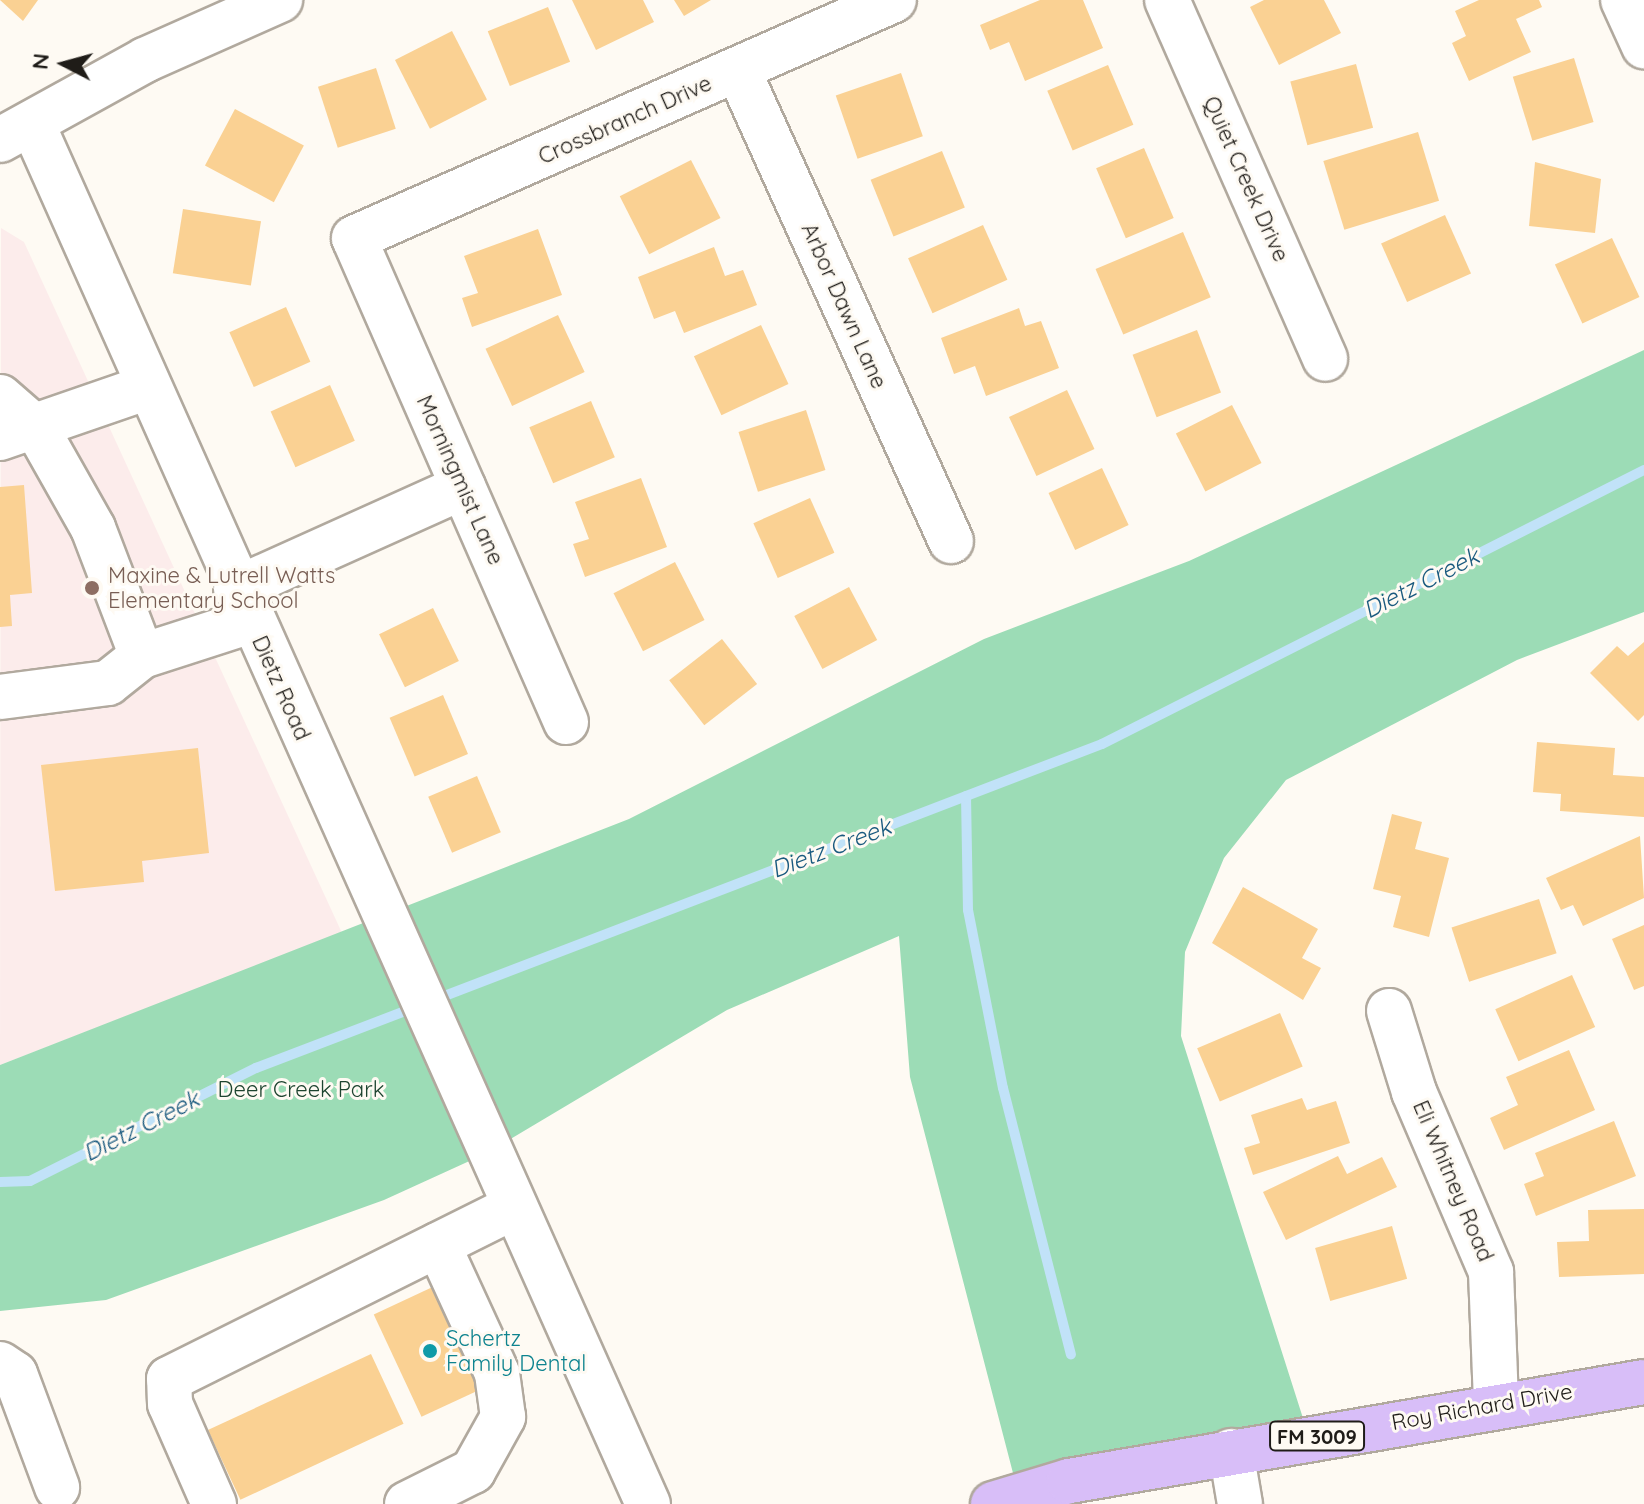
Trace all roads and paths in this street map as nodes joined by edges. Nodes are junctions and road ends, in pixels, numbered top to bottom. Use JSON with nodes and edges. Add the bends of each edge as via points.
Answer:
{"nodes":[{"id":1,"x":280,"y":0,"type":"edge"},
{"id":2,"x":894,"y":0,"type":"edge"},
{"id":3,"x":1167,"y":0,"type":"edge"},
{"id":4,"x":1623,"y":0,"type":"edge"},
{"id":5,"x":1644,"y":46,"type":"edge"},
{"id":6,"x":738,"y":70,"type":"junction"},
{"id":7,"x":16,"y":131,"type":"edge"},
{"id":8,"x":354,"y":238,"type":"joint"},
{"id":9,"x":1325,"y":359,"type":"dead end"},
{"id":10,"x":148,"y":387,"type":"junction"},
{"id":11,"x":0,"y":397,"type":"edge"},
{"id":12,"x":18,"y":434,"type":"edge"},
{"id":13,"x":463,"y":487,"type":"junction"},
{"id":14,"x":951,"y":541,"type":"dead end"},
{"id":15,"x":244,"y":605,"type":"junction"},
{"id":16,"x":142,"y":656,"type":"junction"},
{"id":17,"x":0,"y":697,"type":"edge"},
{"id":18,"x":566,"y":722,"type":"dead end"},
{"id":19,"x":1389,"y":1011,"type":"dead end"},
{"id":20,"x":512,"y":1208,"type":"junction"},
{"id":21,"x":438,"y":1245,"type":"junction"},
{"id":22,"x":0,"y":1364,"type":"edge"},
{"id":23,"x":1644,"y":1382,"type":"edge"},
{"id":24,"x":1496,"y":1403,"type":"junction"},
{"id":25,"x":1231,"y":1451,"type":"junction"},
{"id":26,"x":57,"y":1487,"type":"dead end"},
{"id":27,"x":214,"y":1504,"type":"edge"},
{"id":28,"x":407,"y":1504,"type":"edge"},
{"id":29,"x":648,"y":1504,"type":"edge"},
{"id":30,"x":993,"y":1504,"type":"edge"},
{"id":31,"x":1240,"y":1504,"type":"edge"}],
"edges":[{"from":1,"to":7,"type":"street","name":"Dietz Road","via":[[145,60]]},
{"from":2,"to":6,"type":"street","name":"Crossbranch Drive"},
{"from":3,"to":9,"type":"street","name":"Quiet Creek Drive"},
{"from":4,"to":5,"type":"street"},
{"from":6,"to":8,"type":"street","name":"Crossbranch Drive"},
{"from":6,"to":14,"type":"street","name":"Arbor Dawn Lane"},
{"from":7,"to":10,"type":"street","name":"Dietz Road"},
{"from":8,"to":13,"type":"street","name":"Morningmist Lane"},
{"from":10,"to":12,"type":"street"},
{"from":10,"to":15,"type":"street","name":"Dietz Road"},
{"from":11,"to":12,"type":"street"},
{"from":12,"to":16,"type":"street","via":[[93,528]]},
{"from":13,"to":15,"type":"street"},
{"from":13,"to":18,"type":"street","name":"Morningmist Lane"},
{"from":15,"to":16,"type":"street"},
{"from":15,"to":20,"type":"street","name":"Dietz Road"},
{"from":16,"to":17,"type":"street","via":[[108,683]]},
{"from":19,"to":24,"type":"street","name":"Eli Whitney Road","via":[[1491,1272]]},
{"from":20,"to":21,"type":"street"},
{"from":20,"to":29,"type":"street","name":"Dietz Road"},
{"from":21,"to":27,"type":"street","via":[[169,1379],[170,1404]]},
{"from":21,"to":28,"type":"street","via":[[497,1373],[503,1417],[473,1471]]},
{"from":22,"to":26,"type":"street","via":[[15,1374]]},
{"from":23,"to":24,"type":"main road","name":"Roy Richard Drive","number":"FM 3009"},
{"from":24,"to":25,"type":"main road","name":"Roy Richard Drive","number":"FM 3009"},
{"from":25,"to":30,"type":"main road","name":"Roy Richard Drive","number":"FM 3009","via":[[1069,1481]]},
{"from":25,"to":31,"type":"street"}]}
